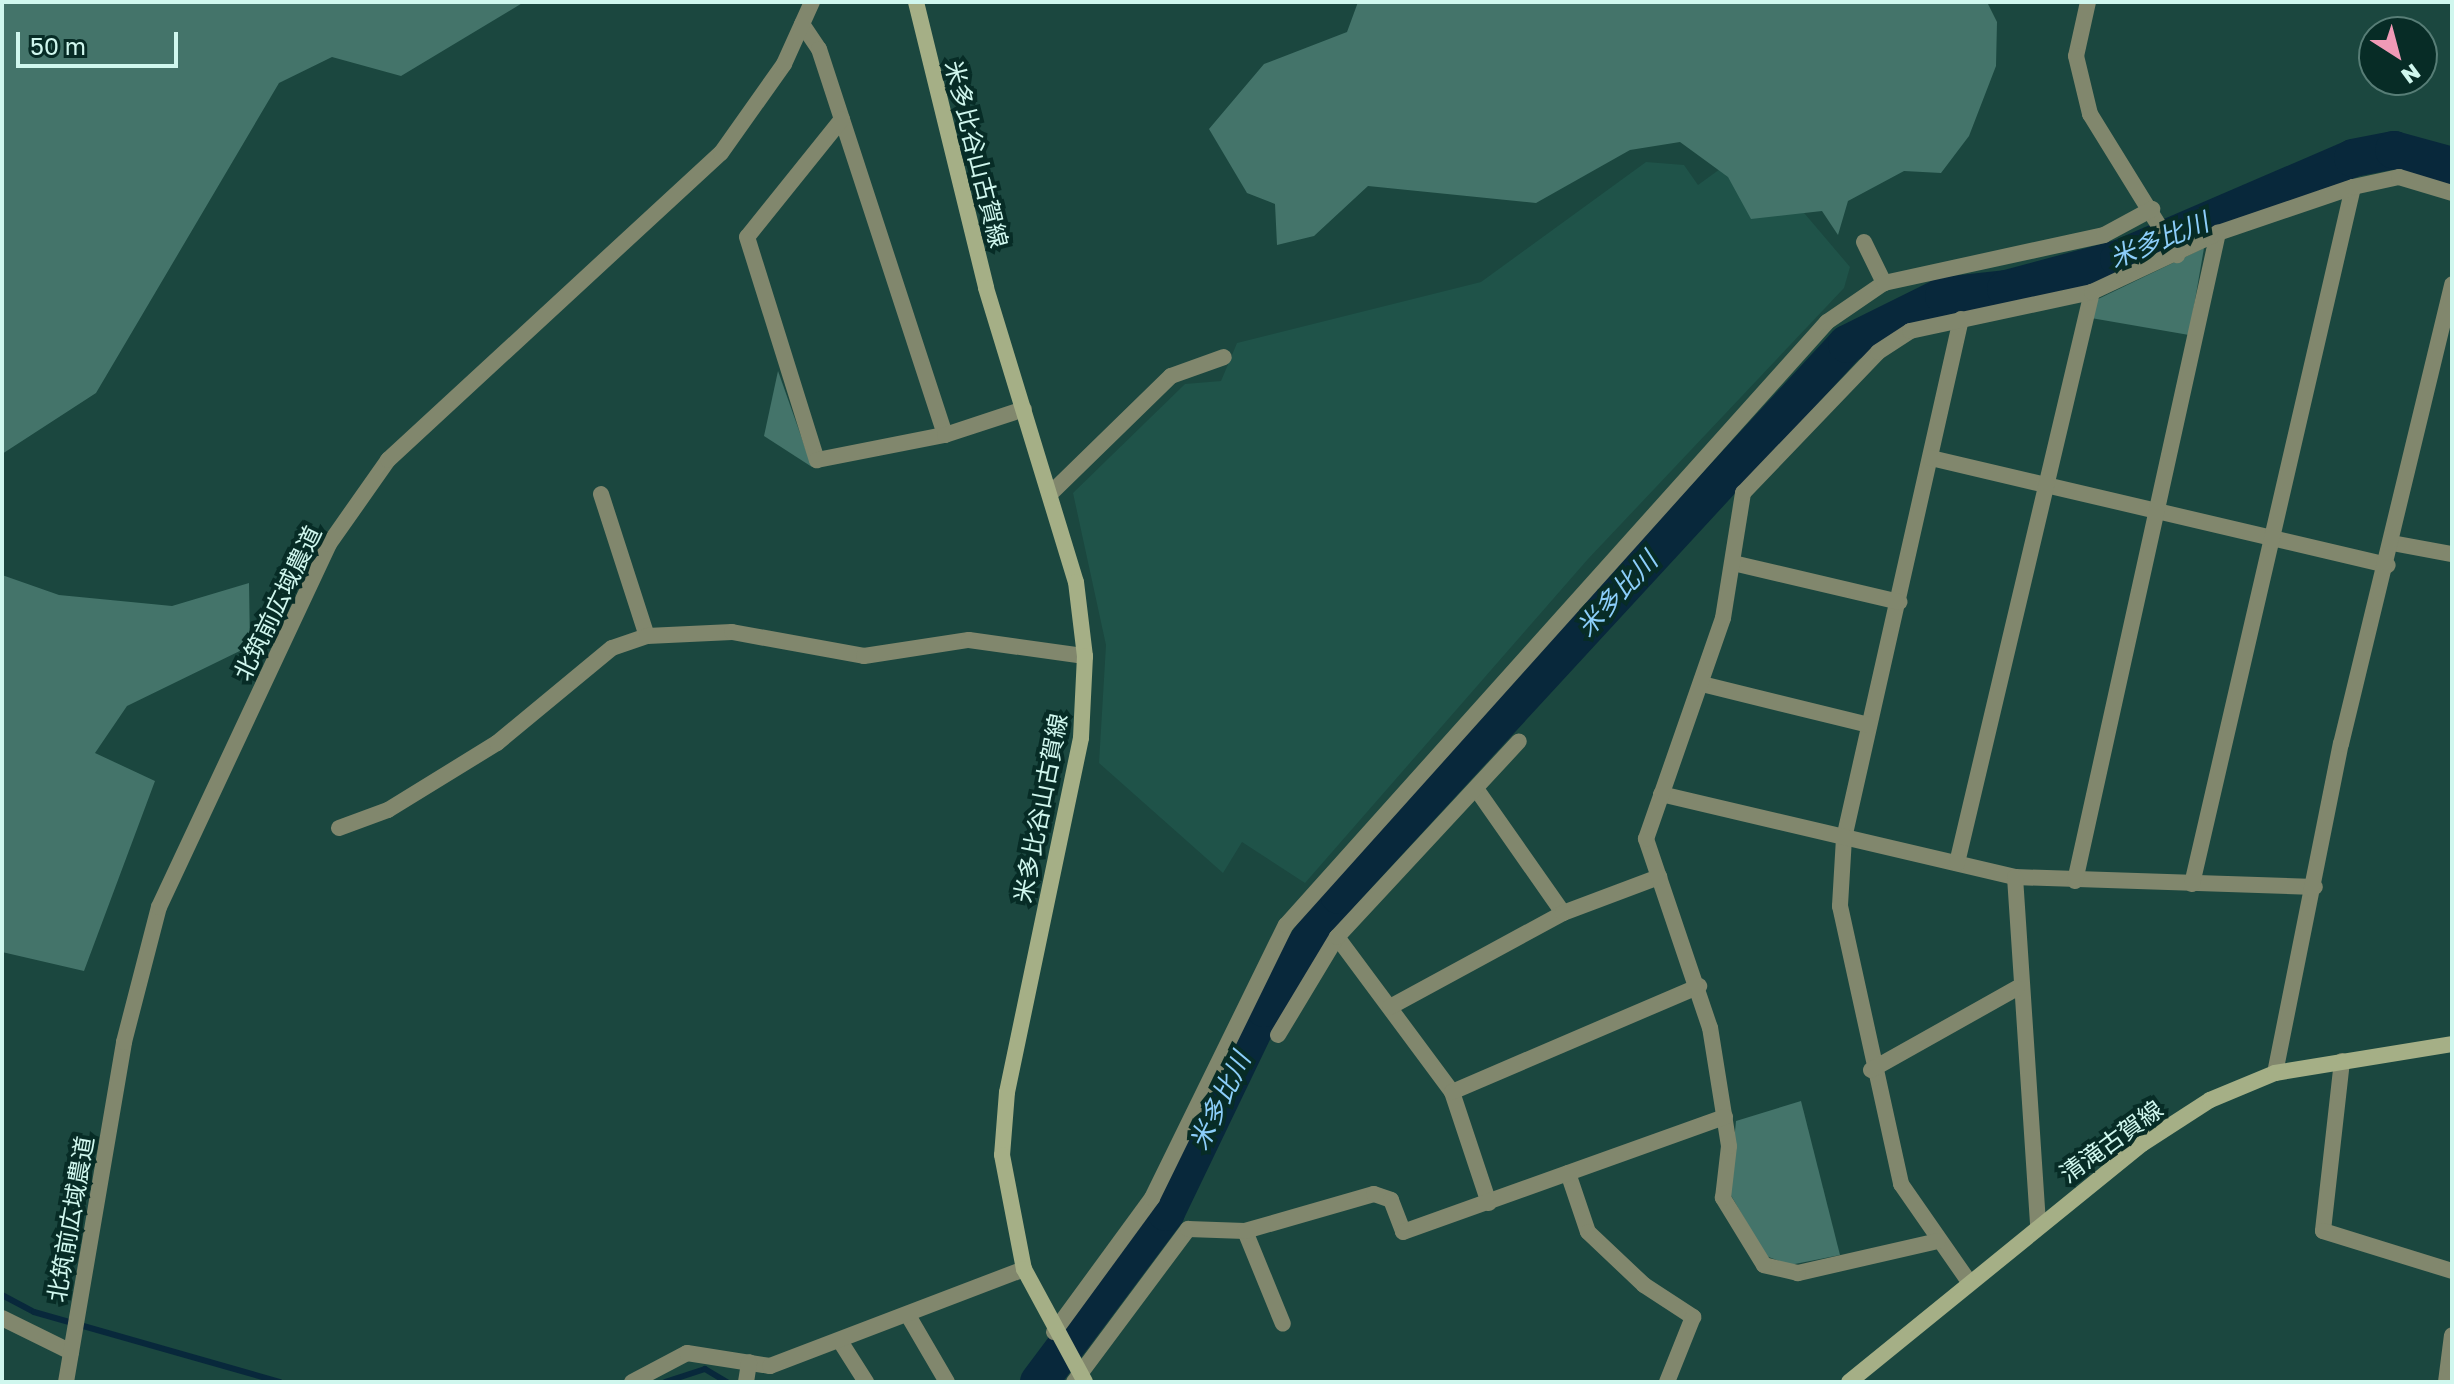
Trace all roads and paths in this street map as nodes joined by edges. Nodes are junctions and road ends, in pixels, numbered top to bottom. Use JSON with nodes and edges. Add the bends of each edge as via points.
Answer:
{"nodes":[{"id":1,"x":812,"y":2,"type":"edge"},
{"id":2,"x":2088,"y":2,"type":"edge"},
{"id":3,"x":916,"y":3,"type":"edge"},
{"id":4,"x":802,"y":24,"type":"junction"},
{"id":5,"x":842,"y":119,"type":"junction"},
{"id":6,"x":2353,"y":187,"type":"junction"},
{"id":7,"x":2452,"y":193,"type":"edge"},
{"id":8,"x":2152,"y":209,"type":"junction"},
{"id":9,"x":2218,"y":233,"type":"junction"},
{"id":10,"x":1864,"y":242,"type":"dead end"},
{"id":11,"x":2177,"y":255,"type":"junction"},
{"id":12,"x":1884,"y":283,"type":"junction"},
{"id":13,"x":2452,"y":284,"type":"edge"},
{"id":14,"x":2092,"y":292,"type":"junction"},
{"id":15,"x":1961,"y":319,"type":"junction"},
{"id":16,"x":1224,"y":357,"type":"dead end"},
{"id":17,"x":1024,"y":409,"type":"junction"},
{"id":18,"x":945,"y":435,"type":"junction"},
{"id":19,"x":1931,"y":458,"type":"junction"},
{"id":20,"x":2046,"y":486,"type":"junction"},
{"id":21,"x":601,"y":494,"type":"dead end"},
{"id":22,"x":1050,"y":494,"type":"junction"},
{"id":23,"x":2159,"y":512,"type":"junction"},
{"id":24,"x":2273,"y":539,"type":"junction"},
{"id":25,"x":2392,"y":543,"type":"junction"},
{"id":26,"x":2452,"y":554,"type":"edge"},
{"id":27,"x":1733,"y":563,"type":"junction"},
{"id":28,"x":2388,"y":565,"type":"junction"},
{"id":29,"x":1899,"y":602,"type":"junction"},
{"id":30,"x":647,"y":636,"type":"junction"},
{"id":31,"x":1085,"y":656,"type":"junction"},
{"id":32,"x":1702,"y":684,"type":"junction"},
{"id":33,"x":1869,"y":725,"type":"junction"},
{"id":34,"x":1519,"y":741,"type":"dead end"},
{"id":35,"x":1477,"y":790,"type":"junction"},
{"id":36,"x":1661,"y":794,"type":"junction"},
{"id":37,"x":339,"y":828,"type":"dead end"},
{"id":38,"x":1844,"y":838,"type":"junction"},
{"id":39,"x":1957,"y":863,"type":"junction"},
{"id":40,"x":1659,"y":877,"type":"junction"},
{"id":41,"x":2015,"y":877,"type":"junction"},
{"id":42,"x":2075,"y":881,"type":"junction"},
{"id":43,"x":2192,"y":884,"type":"junction"},
{"id":44,"x":2315,"y":887,"type":"junction"},
{"id":45,"x":1563,"y":913,"type":"junction"},
{"id":46,"x":1337,"y":937,"type":"junction"},
{"id":47,"x":1699,"y":986,"type":"junction"},
{"id":48,"x":2017,"y":988,"type":"junction"},
{"id":49,"x":1390,"y":1007,"type":"junction"},
{"id":50,"x":1278,"y":1035,"type":"dead end"},
{"id":51,"x":2452,"y":1044,"type":"edge"},
{"id":52,"x":2342,"y":1061,"type":"junction"},
{"id":53,"x":1871,"y":1070,"type":"junction"},
{"id":54,"x":2275,"y":1073,"type":"junction"},
{"id":55,"x":1452,"y":1092,"type":"junction"},
{"id":56,"x":1725,"y":1117,"type":"junction"},
{"id":57,"x":1568,"y":1173,"type":"junction"},
{"id":58,"x":1489,"y":1203,"type":"junction"},
{"id":59,"x":2038,"y":1225,"type":"junction"},
{"id":60,"x":1245,"y":1231,"type":"junction"},
{"id":61,"x":1938,"y":1241,"type":"junction"},
{"id":62,"x":1024,"y":1269,"type":"junction"},
{"id":63,"x":2452,"y":1271,"type":"edge"},
{"id":64,"x":1969,"y":1282,"type":"junction"},
{"id":65,"x":909,"y":1317,"type":"junction"},
{"id":66,"x":4,"y":1321,"type":"edge"},
{"id":67,"x":1283,"y":1324,"type":"dead end"},
{"id":68,"x":1054,"y":1332,"type":"junction"},
{"id":69,"x":2452,"y":1335,"type":"edge"},
{"id":70,"x":840,"y":1341,"type":"junction"},
{"id":71,"x":71,"y":1352,"type":"junction"},
{"id":72,"x":749,"y":1362,"type":"junction"},
{"id":73,"x":1079,"y":1376,"type":"edge"},
{"id":74,"x":66,"y":1382,"type":"edge"},
{"id":75,"x":632,"y":1382,"type":"edge"},
{"id":76,"x":746,"y":1382,"type":"edge"},
{"id":77,"x":866,"y":1382,"type":"edge"},
{"id":78,"x":947,"y":1382,"type":"edge"},
{"id":79,"x":1667,"y":1382,"type":"edge"},
{"id":80,"x":1849,"y":1382,"type":"edge"},
{"id":81,"x":2446,"y":1382,"type":"edge"}],
"edges":[{"from":1,"to":4,"type":"street","name":"北筑前広域農道"},
{"from":2,"to":8,"type":"street","via":[[2076,56],[2090,114]]},
{"from":3,"to":17,"type":"main road","name":"米多比谷山古賀線","via":[[937,105]]},
{"from":4,"to":5,"type":"street","via":[[819,49]]},
{"from":4,"to":71,"type":"street","name":"北筑前広域農道","via":[[770,87],[721,153],[388,460],[329,544],[159,907],[124,1042]]},
{"from":5,"to":18,"type":"street"},
{"from":5,"to":18,"type":"street","via":[[747,237],[817,460]]},
{"from":6,"to":7,"type":"street","via":[[2399,177]]},
{"from":6,"to":9,"type":"street"},
{"from":6,"to":24,"type":"street"},
{"from":8,"to":11,"type":"street"},
{"from":8,"to":12,"type":"street","via":[[2104,235]]},
{"from":9,"to":11,"type":"street"},
{"from":9,"to":23,"type":"street"},
{"from":10,"to":12,"type":"street"},
{"from":11,"to":14,"type":"street"},
{"from":12,"to":68,"type":"street","via":[[1827,322],[1767,385],[1286,925],[1152,1198]]},
{"from":13,"to":25,"type":"street"},
{"from":14,"to":15,"type":"street"},
{"from":14,"to":20,"type":"street"},
{"from":15,"to":19,"type":"street"},
{"from":15,"to":27,"type":"street","via":[[1910,331],[1878,352],[1743,493]]},
{"from":16,"to":22,"type":"street","via":[[1171,376]]},
{"from":17,"to":18,"type":"street"},
{"from":17,"to":22,"type":"main road","name":"米多比谷山古賀線"},
{"from":19,"to":20,"type":"street"},
{"from":19,"to":29,"type":"street"},
{"from":20,"to":23,"type":"street"},
{"from":20,"to":39,"type":"street"},
{"from":21,"to":30,"type":"street"},
{"from":22,"to":31,"type":"main road","name":"米多比谷山古賀線","via":[[1076,582]]},
{"from":23,"to":24,"type":"street"},
{"from":23,"to":42,"type":"street"},
{"from":24,"to":28,"type":"street"},
{"from":24,"to":43,"type":"street"},
{"from":25,"to":26,"type":"street"},
{"from":25,"to":28,"type":"street"},
{"from":27,"to":29,"type":"street"},
{"from":27,"to":32,"type":"street"},
{"from":28,"to":44,"type":"street","via":[[2341,744]]},
{"from":29,"to":33,"type":"street"},
{"from":30,"to":31,"type":"street","via":[[732,632],[864,656],[969,640]]},
{"from":30,"to":37,"type":"street","via":[[612,648],[497,743],[388,810]]},
{"from":31,"to":62,"type":"main road","name":"米多比谷山古賀線","via":[[1081,738],[1007,1092],[1002,1155]]},
{"from":32,"to":33,"type":"street"},
{"from":32,"to":36,"type":"street"},
{"from":33,"to":38,"type":"street"},
{"from":34,"to":35,"type":"street"},
{"from":35,"to":45,"type":"street"},
{"from":35,"to":46,"type":"street"},
{"from":36,"to":38,"type":"street"},
{"from":36,"to":40,"type":"street","via":[[1646,839]]},
{"from":38,"to":39,"type":"street"},
{"from":38,"to":53,"type":"street","via":[[1840,906]]},
{"from":39,"to":41,"type":"street"},
{"from":40,"to":45,"type":"street"},
{"from":40,"to":47,"type":"street"},
{"from":41,"to":42,"type":"street"},
{"from":41,"to":48,"type":"street"},
{"from":42,"to":43,"type":"street"},
{"from":43,"to":44,"type":"street"},
{"from":44,"to":54,"type":"street"},
{"from":45,"to":49,"type":"street"},
{"from":46,"to":49,"type":"street"},
{"from":46,"to":50,"type":"street"},
{"from":47,"to":55,"type":"street"},
{"from":47,"to":56,"type":"street"},
{"from":48,"to":53,"type":"street"},
{"from":48,"to":59,"type":"street"},
{"from":49,"to":55,"type":"street"},
{"from":51,"to":52,"type":"main road","name":"清滝古賀線"},
{"from":52,"to":54,"type":"main road","name":"清滝古賀線"},
{"from":52,"to":63,"type":"street","via":[[2323,1231]]},
{"from":53,"to":61,"type":"street","via":[[1901,1184]]},
{"from":54,"to":59,"type":"main road","name":"清滝古賀線","via":[[2187,1114]]},
{"from":55,"to":58,"type":"street"},
{"from":56,"to":57,"type":"street"},
{"from":56,"to":61,"type":"street","via":[[1723,1198],[1764,1265],[1798,1273]]},
{"from":57,"to":58,"type":"street"},
{"from":57,"to":79,"type":"street","via":[[1588,1232],[1644,1285],[1693,1317]]},
{"from":58,"to":60,"type":"street","via":[[1403,1232],[1391,1200],[1374,1194]]},
{"from":59,"to":64,"type":"main road","name":"清滝古賀線"},
{"from":60,"to":67,"type":"street"},
{"from":60,"to":73,"type":"street","via":[[1188,1229]]},
{"from":61,"to":64,"type":"street"},
{"from":62,"to":65,"type":"street"},
{"from":62,"to":68,"type":"main road","name":"米多比谷山古賀線"},
{"from":64,"to":80,"type":"main road","name":"清滝古賀線"},
{"from":65,"to":70,"type":"street"},
{"from":65,"to":78,"type":"street"},
{"from":66,"to":71,"type":"street"},
{"from":68,"to":73,"type":"main road","name":"米多比谷山古賀線"},
{"from":69,"to":81,"type":"street"},
{"from":70,"to":72,"type":"street","via":[[770,1366]]},
{"from":70,"to":77,"type":"street"},
{"from":71,"to":74,"type":"street","name":"北筑前広域農道"},
{"from":72,"to":75,"type":"street","via":[[687,1353]]},
{"from":72,"to":76,"type":"street"}]}
